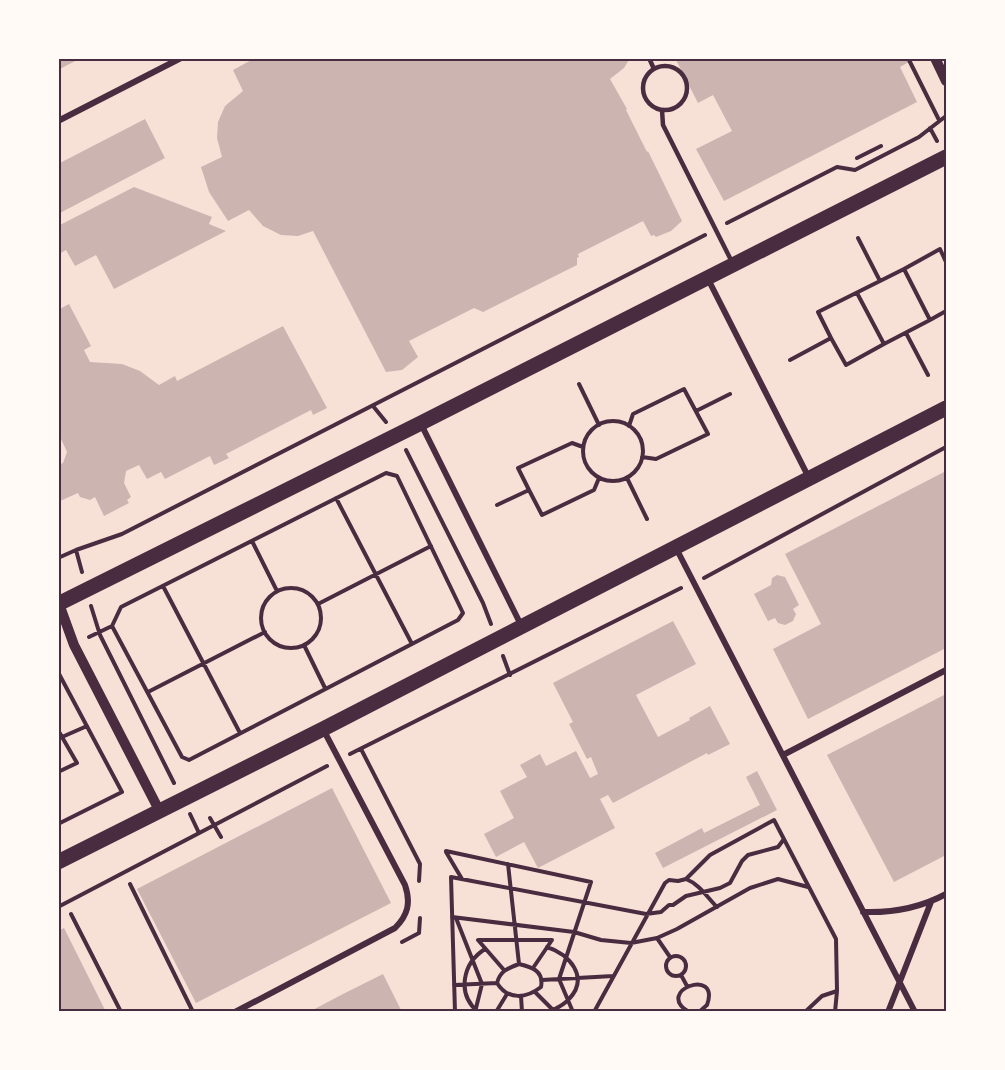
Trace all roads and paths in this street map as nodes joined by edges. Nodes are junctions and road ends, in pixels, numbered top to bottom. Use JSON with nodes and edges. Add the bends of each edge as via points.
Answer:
{"nodes":[{"id":1,"x":181,"y":58,"type":"edge"},
{"id":2,"x":649,"y":58,"type":"edge"},
{"id":3,"x":908,"y":58,"type":"edge"},
{"id":4,"x":935,"y":58,"type":"edge"},
{"id":5,"x":654,"y":69,"type":"junction"},
{"id":6,"x":946,"y":81,"type":"edge"},
{"id":7,"x":662,"y":110,"type":"junction"},
{"id":8,"x":946,"y":116,"type":"edge"},
{"id":9,"x":939,"y":120,"type":"junction"},
{"id":10,"x":58,"y":121,"type":"edge"},
{"id":11,"x":930,"y":128,"type":"junction"},
{"id":12,"x":937,"y":141,"type":"dead end"},
{"id":13,"x":881,"y":146,"type":"dead end"},
{"id":14,"x":946,"y":157,"type":"edge"},
{"id":15,"x":857,"y":158,"type":"dead end"},
{"id":16,"x":715,"y":229,"type":"junction"},
{"id":17,"x":858,"y":238,"type":"dead end"},
{"id":18,"x":946,"y":262,"type":"edge"},
{"id":19,"x":733,"y":264,"type":"junction"},
{"id":20,"x":904,"y":268,"type":"junction"},
{"id":21,"x":707,"y":277,"type":"junction"},
{"id":22,"x":880,"y":281,"type":"junction"},
{"id":23,"x":857,"y":293,"type":"junction"},
{"id":24,"x":946,"y":311,"type":"edge"},
{"id":25,"x":930,"y":320,"type":"junction"},
{"id":26,"x":906,"y":333,"type":"junction"},
{"id":27,"x":831,"y":338,"type":"junction"},
{"id":28,"x":884,"y":344,"type":"junction"},
{"id":29,"x":790,"y":360,"type":"dead end"},
{"id":30,"x":928,"y":375,"type":"dead end"},
{"id":31,"x":579,"y":384,"type":"dead end"},
{"id":32,"x":730,"y":394,"type":"dead end"},
{"id":33,"x":946,"y":408,"type":"edge"},
{"id":34,"x":696,"y":411,"type":"junction"},
{"id":35,"x":421,"y":423,"type":"junction"},
{"id":36,"x":599,"y":425,"type":"junction"},
{"id":37,"x":629,"y":426,"type":"junction"},
{"id":38,"x":583,"y":447,"type":"junction"},
{"id":39,"x":946,"y":447,"type":"edge"},
{"id":40,"x":406,"y":451,"type":"dead end"},
{"id":41,"x":642,"y":457,"type":"junction"},
{"id":42,"x":599,"y":478,"type":"junction"},
{"id":43,"x":627,"y":478,"type":"junction"},
{"id":44,"x":810,"y":479,"type":"junction"},
{"id":45,"x":529,"y":490,"type":"junction"},
{"id":46,"x":336,"y":498,"type":"junction"},
{"id":47,"x":497,"y":506,"type":"dead end"},
{"id":48,"x":647,"y":519,"type":"dead end"},
{"id":49,"x":252,"y":541,"type":"junction"},
{"id":50,"x":431,"y":546,"type":"junction"},
{"id":51,"x":675,"y":548,"type":"junction"},
{"id":52,"x":58,"y":558,"type":"edge"},
{"id":53,"x":376,"y":575,"type":"junction"},
{"id":54,"x":693,"y":582,"type":"junction"},
{"id":55,"x":163,"y":586,"type":"junction"},
{"id":56,"x":277,"y":591,"type":"junction"},
{"id":57,"x":59,"y":603,"type":"edge"},
{"id":58,"x":318,"y":604,"type":"junction"},
{"id":59,"x":488,"y":614,"type":"dead end"},
{"id":60,"x":95,"y":619,"type":"dead end"},
{"id":61,"x":522,"y":627,"type":"junction"},
{"id":62,"x":265,"y":632,"type":"junction"},
{"id":63,"x":412,"y":644,"type":"junction"},
{"id":64,"x":304,"y":645,"type":"junction"},
{"id":65,"x":204,"y":663,"type":"junction"},
{"id":66,"x":946,"y":670,"type":"edge"},
{"id":67,"x":58,"y":672,"type":"edge"},
{"id":68,"x":325,"y":688,"type":"junction"},
{"id":69,"x":148,"y":692,"type":"junction"},
{"id":70,"x":87,"y":726,"type":"junction"},
{"id":71,"x":323,"y":729,"type":"junction"},
{"id":72,"x":58,"y":730,"type":"edge"},
{"id":73,"x":240,"y":733,"type":"junction"},
{"id":74,"x":62,"y":737,"type":"junction"},
{"id":75,"x":361,"y":749,"type":"junction"},
{"id":76,"x":783,"y":755,"type":"junction"},
{"id":77,"x":339,"y":760,"type":"junction"},
{"id":78,"x":58,"y":772,"type":"edge"},
{"id":79,"x":170,"y":774,"type":"dead end"},
{"id":80,"x":159,"y":810,"type":"junction"},
{"id":81,"x":210,"y":818,"type":"dead end"},
{"id":82,"x":194,"y":821,"type":"dead end"},
{"id":83,"x":58,"y":824,"type":"edge"},
{"id":84,"x":215,"y":825,"type":"junction"},
{"id":85,"x":199,"y":833,"type":"junction"},
{"id":86,"x":221,"y":837,"type":"dead end"},
{"id":87,"x":784,"y":840,"type":"junction"},
{"id":88,"x":58,"y":862,"type":"edge"},
{"id":89,"x":508,"y":863,"type":"junction"},
{"id":90,"x":462,"y":879,"type":"junction"},
{"id":91,"x":686,"y":879,"type":"junction"},
{"id":92,"x":130,"y":884,"type":"dead end"},
{"id":93,"x":418,"y":888,"type":"dead end"},
{"id":94,"x":511,"y":888,"type":"junction"},
{"id":95,"x":809,"y":888,"type":"junction"},
{"id":96,"x":701,"y":892,"type":"junction"},
{"id":97,"x":946,"y":894,"type":"edge"},
{"id":98,"x":585,"y":901,"type":"junction"},
{"id":99,"x":931,"y":902,"type":"junction"},
{"id":100,"x":58,"y":907,"type":"edge"},
{"id":101,"x":419,"y":907,"type":"dead end"},
{"id":102,"x":717,"y":907,"type":"junction"},
{"id":103,"x":863,"y":912,"type":"junction"},
{"id":104,"x":71,"y":914,"type":"dead end"},
{"id":105,"x":646,"y":914,"type":"junction"},
{"id":106,"x":454,"y":917,"type":"junction"},
{"id":107,"x":515,"y":924,"type":"junction"},
{"id":108,"x":574,"y":932,"type":"junction"},
{"id":109,"x":657,"y":938,"type":"junction"},
{"id":110,"x":516,"y":941,"type":"junction"},
{"id":111,"x":631,"y":943,"type":"junction"},
{"id":112,"x":394,"y":946,"type":"dead end"},
{"id":113,"x":547,"y":947,"type":"junction"},
{"id":114,"x":485,"y":949,"type":"junction"},
{"id":115,"x":566,"y":956,"type":"junction"},
{"id":116,"x":670,"y":958,"type":"junction"},
{"id":117,"x":473,"y":960,"type":"junction"},
{"id":118,"x":519,"y":964,"type":"junction"},
{"id":119,"x":533,"y":968,"type":"junction"},
{"id":120,"x":504,"y":970,"type":"junction"},
{"id":121,"x":681,"y":975,"type":"junction"},
{"id":122,"x":613,"y":976,"type":"junction"},
{"id":123,"x":577,"y":977,"type":"junction"},
{"id":124,"x":559,"y":979,"type":"junction"},
{"id":125,"x":542,"y":980,"type":"junction"},
{"id":126,"x":899,"y":980,"type":"junction"},
{"id":127,"x":497,"y":983,"type":"junction"},
{"id":128,"x":482,"y":984,"type":"junction"},
{"id":129,"x":454,"y":985,"type":"junction"},
{"id":130,"x":464,"y":985,"type":"junction"},
{"id":131,"x":687,"y":986,"type":"junction"},
{"id":132,"x":535,"y":992,"type":"junction"},
{"id":133,"x":837,"y":992,"type":"junction"},
{"id":134,"x":507,"y":994,"type":"junction"},
{"id":135,"x":521,"y":996,"type":"junction"},
{"id":136,"x":568,"y":1001,"type":"junction"},
{"id":137,"x":683,"y":1006,"type":"junction"},
{"id":138,"x":121,"y":1011,"type":"edge"},
{"id":139,"x":193,"y":1011,"type":"edge"},
{"id":140,"x":236,"y":1011,"type":"edge"},
{"id":141,"x":455,"y":1011,"type":"edge"},
{"id":142,"x":476,"y":1011,"type":"edge"},
{"id":143,"x":496,"y":1011,"type":"edge"},
{"id":144,"x":522,"y":1011,"type":"edge"},
{"id":145,"x":554,"y":1011,"type":"edge"},
{"id":146,"x":573,"y":1011,"type":"edge"},
{"id":147,"x":594,"y":1011,"type":"edge"},
{"id":148,"x":676,"y":1011,"type":"edge"},
{"id":149,"x":689,"y":1011,"type":"edge"},
{"id":150,"x":700,"y":1011,"type":"edge"},
{"id":151,"x":727,"y":1011,"type":"edge"},
{"id":152,"x":749,"y":1011,"type":"edge"},
{"id":153,"x":805,"y":1011,"type":"edge"},
{"id":154,"x":835,"y":1011,"type":"edge"},
{"id":155,"x":888,"y":1011,"type":"edge"},
{"id":156,"x":915,"y":1011,"type":"edge"}],
"edges":[{"from":1,"to":10,"type":"street"},
{"from":2,"to":5,"type":"lane"},
{"from":3,"to":9,"type":"path"},
{"from":4,"to":6,"type":"street"},
{"from":5,"to":7,"type":"lane","via":[[644,80],[643,94],[651,106]]},
{"from":5,"to":7,"type":"lane","via":[[674,68],[687,85],[679,105]]},
{"from":7,"to":16,"type":"lane","via":[[663,125]]},
{"from":8,"to":9,"type":"path"},
{"from":9,"to":11,"type":"path"},
{"from":11,"to":12,"type":"path"},
{"from":11,"to":16,"type":"path","via":[[855,170],[837,167]]},
{"from":13,"to":15,"type":"path"},
{"from":14,"to":19,"type":"main road"},
{"from":16,"to":19,"type":"lane"},
{"from":16,"to":52,"type":"path","via":[[122,534]]},
{"from":17,"to":22,"type":"path"},
{"from":18,"to":20,"type":"path","via":[[940,249]]},
{"from":19,"to":21,"type":"main road"},
{"from":20,"to":22,"type":"path"},
{"from":20,"to":25,"type":"path"},
{"from":21,"to":35,"type":"main road"},
{"from":21,"to":44,"type":"street"},
{"from":22,"to":23,"type":"path"},
{"from":23,"to":27,"type":"path","via":[[818,312]]},
{"from":23,"to":28,"type":"path"},
{"from":24,"to":25,"type":"path"},
{"from":25,"to":26,"type":"path"},
{"from":26,"to":28,"type":"path"},
{"from":26,"to":30,"type":"path"},
{"from":27,"to":28,"type":"path","via":[[846,365]]},
{"from":27,"to":29,"type":"path"},
{"from":31,"to":36,"type":"path"},
{"from":32,"to":34,"type":"path"},
{"from":33,"to":44,"type":"main road"},
{"from":34,"to":37,"type":"path","via":[[684,389],[633,414]]},
{"from":34,"to":41,"type":"path","via":[[708,434],[656,459]]},
{"from":35,"to":57,"type":"main road"},
{"from":35,"to":61,"type":"street"},
{"from":36,"to":37,"type":"path","via":[[619,422]]},
{"from":36,"to":38,"type":"path"},
{"from":37,"to":41,"type":"path","via":[[641,442]]},
{"from":38,"to":42,"type":"path","via":[[586,465]]},
{"from":38,"to":45,"type":"path","via":[[572,443],[518,468]]},
{"from":39,"to":54,"type":"path"},
{"from":40,"to":59,"type":"path"},
{"from":41,"to":43,"type":"path"},
{"from":42,"to":43,"type":"path"},
{"from":42,"to":45,"type":"path","via":[[594,490],[542,515]]},
{"from":43,"to":48,"type":"path"},
{"from":44,"to":51,"type":"main road"},
{"from":45,"to":47,"type":"path"},
{"from":46,"to":49,"type":"path"},
{"from":46,"to":50,"type":"path","via":[[386,473],[397,476]]},
{"from":46,"to":53,"type":"path"},
{"from":49,"to":55,"type":"path"},
{"from":49,"to":56,"type":"path"},
{"from":50,"to":53,"type":"path"},
{"from":50,"to":63,"type":"path","via":[[463,613],[458,620]]},
{"from":51,"to":54,"type":"street"},
{"from":51,"to":61,"type":"main road"},
{"from":53,"to":58,"type":"path"},
{"from":53,"to":63,"type":"path"},
{"from":54,"to":75,"type":"path"},
{"from":54,"to":76,"type":"street"},
{"from":55,"to":65,"type":"path"},
{"from":55,"to":69,"type":"path","via":[[121,607],[112,626]]},
{"from":56,"to":58,"type":"path","via":[[305,591]]},
{"from":56,"to":62,"type":"path","via":[[263,606]]},
{"from":57,"to":80,"type":"street","via":[[74,645]]},
{"from":58,"to":64,"type":"path","via":[[318,632]]},
{"from":60,"to":79,"type":"path"},
{"from":61,"to":71,"type":"main road"},
{"from":62,"to":64,"type":"path","via":[[274,644],[284,648]]},
{"from":62,"to":65,"type":"path"},
{"from":63,"to":68,"type":"path"},
{"from":64,"to":68,"type":"path"},
{"from":65,"to":69,"type":"path"},
{"from":65,"to":73,"type":"path"},
{"from":66,"to":76,"type":"street"},
{"from":67,"to":70,"type":"path"},
{"from":68,"to":73,"type":"path"},
{"from":69,"to":73,"type":"path","via":[[182,757],[189,760]]},
{"from":70,"to":74,"type":"path"},
{"from":70,"to":83,"type":"path","via":[[122,792]]},
{"from":71,"to":77,"type":"street"},
{"from":71,"to":80,"type":"main road"},
{"from":72,"to":74,"type":"path"},
{"from":74,"to":78,"type":"path","via":[[77,763]]},
{"from":75,"to":77,"type":"path"},
{"from":75,"to":93,"type":"path","via":[[420,864]]},
{"from":76,"to":103,"type":"street"},
{"from":77,"to":84,"type":"path"},
{"from":77,"to":140,"type":"street","via":[[405,885],[408,909],[395,928]]},
{"from":80,"to":88,"type":"main road"},
{"from":81,"to":84,"type":"path"},
{"from":82,"to":85,"type":"path"},
{"from":84,"to":85,"type":"path"},
{"from":84,"to":86,"type":"path"},
{"from":85,"to":100,"type":"path"},
{"from":87,"to":91,"type":"path","via":[[774,820],[710,855]]},
{"from":87,"to":95,"type":"path"},
{"from":87,"to":96,"type":"path","via":[[778,847],[748,855],[730,883]]},
{"from":89,"to":90,"type":"path","via":[[446,851]]},
{"from":89,"to":94,"type":"path"},
{"from":89,"to":98,"type":"path","via":[[591,882]]},
{"from":90,"to":94,"type":"path"},
{"from":90,"to":106,"type":"path","via":[[451,877]]},
{"from":91,"to":96,"type":"path"},
{"from":91,"to":105,"type":"path","via":[[665,883]]},
{"from":92,"to":139,"type":"path"},
{"from":94,"to":98,"type":"path"},
{"from":94,"to":107,"type":"path"},
{"from":95,"to":102,"type":"path","via":[[778,879],[750,888]]},
{"from":95,"to":133,"type":"path","via":[[836,939]]},
{"from":96,"to":102,"type":"path"},
{"from":96,"to":105,"type":"path","via":[[686,896],[661,912]]},
{"from":97,"to":99,"type":"street"},
{"from":98,"to":105,"type":"path"},
{"from":98,"to":108,"type":"path"},
{"from":99,"to":103,"type":"street","via":[[894,912]]},
{"from":99,"to":126,"type":"street"},
{"from":101,"to":112,"type":"path","via":[[419,933]]},
{"from":102,"to":109,"type":"path"},
{"from":103,"to":126,"type":"street"},
{"from":104,"to":138,"type":"path"},
{"from":105,"to":111,"type":"path"},
{"from":106,"to":107,"type":"path"},
{"from":106,"to":117,"type":"path"},
{"from":106,"to":129,"type":"path"},
{"from":107,"to":108,"type":"path"},
{"from":107,"to":110,"type":"path"},
{"from":108,"to":111,"type":"path"},
{"from":108,"to":115,"type":"path"},
{"from":109,"to":111,"type":"path"},
{"from":109,"to":116,"type":"path"},
{"from":110,"to":113,"type":"path","via":[[552,940]]},
{"from":110,"to":114,"type":"path","via":[[478,940]]},
{"from":110,"to":118,"type":"path"},
{"from":111,"to":122,"type":"path"},
{"from":113,"to":115,"type":"path"},
{"from":113,"to":119,"type":"path"},
{"from":114,"to":117,"type":"path"},
{"from":114,"to":120,"type":"path"},
{"from":115,"to":123,"type":"path"},
{"from":115,"to":124,"type":"path"},
{"from":116,"to":121,"type":"path","via":[[667,970],[671,975]]},
{"from":116,"to":121,"type":"path","via":[[676,955],[685,960],[687,967]]},
{"from":117,"to":128,"type":"path"},
{"from":117,"to":130,"type":"path"},
{"from":118,"to":119,"type":"path"},
{"from":118,"to":120,"type":"path"},
{"from":119,"to":125,"type":"path"},
{"from":120,"to":127,"type":"path"},
{"from":121,"to":131,"type":"path"},
{"from":122,"to":123,"type":"path"},
{"from":122,"to":147,"type":"path"},
{"from":123,"to":124,"type":"path"},
{"from":123,"to":136,"type":"path"},
{"from":124,"to":125,"type":"path"},
{"from":124,"to":136,"type":"path"},
{"from":125,"to":132,"type":"path"},
{"from":126,"to":155,"type":"street"},
{"from":126,"to":156,"type":"street"},
{"from":127,"to":128,"type":"path"},
{"from":127,"to":134,"type":"path"},
{"from":128,"to":130,"type":"path"},
{"from":128,"to":142,"type":"path"},
{"from":129,"to":130,"type":"path"},
{"from":129,"to":141,"type":"path"},
{"from":130,"to":142,"type":"path"},
{"from":131,"to":137,"type":"path","via":[[680,997]]},
{"from":131,"to":150,"type":"path","via":[[696,984],[707,991],[709,1000]]},
{"from":132,"to":135,"type":"path"},
{"from":132,"to":145,"type":"path"},
{"from":133,"to":153,"type":"path","via":[[822,996]]},
{"from":133,"to":154,"type":"path"},
{"from":134,"to":135,"type":"path"},
{"from":134,"to":143,"type":"path"},
{"from":135,"to":144,"type":"path"},
{"from":136,"to":145,"type":"path"},
{"from":136,"to":146,"type":"path"},
{"from":137,"to":148,"type":"path"},
{"from":137,"to":149,"type":"path"},
{"from":151,"to":152,"type":"path"}]}
